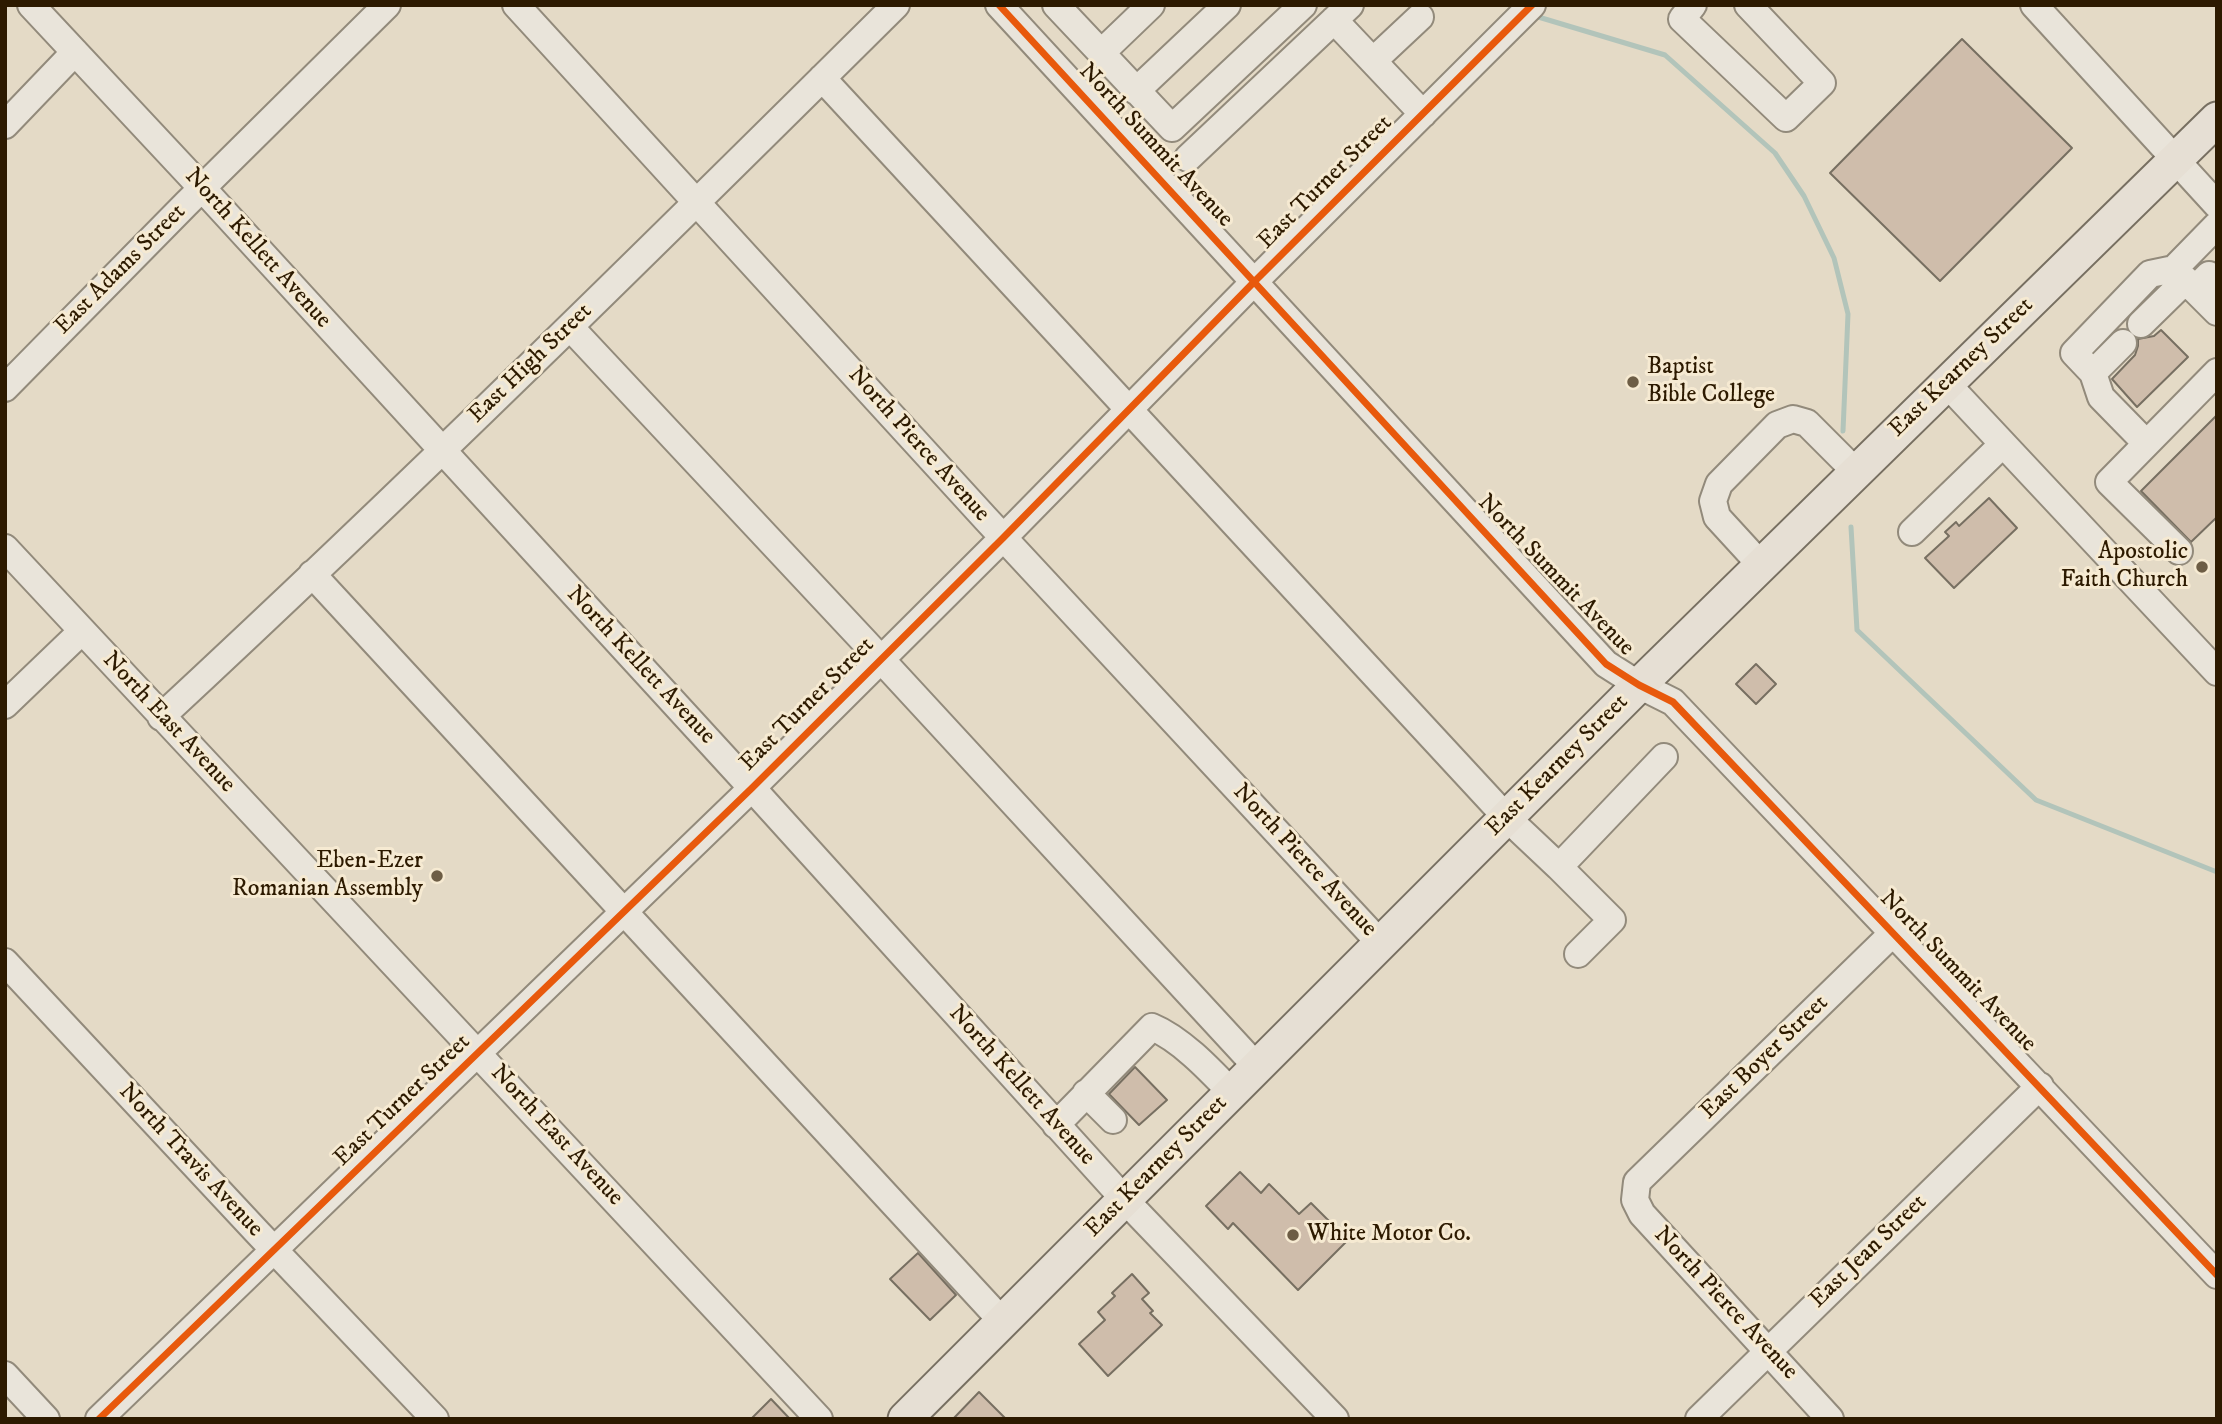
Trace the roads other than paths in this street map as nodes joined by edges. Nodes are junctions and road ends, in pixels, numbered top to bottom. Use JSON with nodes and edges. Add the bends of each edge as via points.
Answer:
{"nodes":[{"id":1,"x":31,"y":5,"type":"edge"},
{"id":2,"x":387,"y":5,"type":"edge"},
{"id":3,"x":516,"y":5,"type":"edge"},
{"id":4,"x":896,"y":5,"type":"edge"},
{"id":5,"x":999,"y":5,"type":"edge"},
{"id":6,"x":1151,"y":5,"type":"edge"},
{"id":7,"x":1227,"y":5,"type":"edge"},
{"id":8,"x":1303,"y":5,"type":"edge"},
{"id":9,"x":1532,"y":5,"type":"edge"},
{"id":10,"x":1693,"y":5,"type":"edge"},
{"id":11,"x":1748,"y":5,"type":"edge"},
{"id":12,"x":2034,"y":5,"type":"edge"},
{"id":13,"x":1062,"y":7,"type":"edge"},
{"id":14,"x":1342,"y":13,"type":"edge"},
{"id":15,"x":1420,"y":17,"type":"dead end"},
{"id":16,"x":75,"y":52,"type":"junction"},
{"id":17,"x":1101,"y":53,"type":"junction"},
{"id":18,"x":1373,"y":61,"type":"junction"},
{"id":19,"x":822,"y":78,"type":"junction"},
{"id":20,"x":1141,"y":96,"type":"junction"},
{"id":21,"x":1423,"y":114,"type":"junction"},
{"id":22,"x":2217,"y":119,"type":"edge"},
{"id":23,"x":5,"y":125,"type":"edge"},
{"id":24,"x":1115,"y":130,"type":"junction"},
{"id":25,"x":1188,"y":158,"type":"dead end"},
{"id":26,"x":2175,"y":160,"type":"junction"},
{"id":27,"x":202,"y":188,"type":"junction"},
{"id":28,"x":697,"y":203,"type":"junction"},
{"id":29,"x":2217,"y":205,"type":"edge"},
{"id":30,"x":2217,"y":225,"type":"edge"},
{"id":31,"x":2193,"y":280,"type":"edge"},
{"id":32,"x":1255,"y":281,"type":"junction"},
{"id":33,"x":2217,"y":312,"type":"edge"},
{"id":34,"x":2141,"y":324,"type":"dead end"},
{"id":35,"x":570,"y":327,"type":"junction"},
{"id":36,"x":2123,"y":343,"type":"dead end"},
{"id":37,"x":2217,"y":372,"type":"edge"},
{"id":38,"x":2093,"y":373,"type":"junction"},
{"id":39,"x":1947,"y":384,"type":"junction"},
{"id":40,"x":5,"y":388,"type":"edge"},
{"id":41,"x":1130,"y":409,"type":"junction"},
{"id":42,"x":2003,"y":443,"type":"junction"},
{"id":43,"x":2146,"y":443,"type":"junction"},
{"id":44,"x":442,"y":451,"type":"junction"},
{"id":45,"x":1856,"y":472,"type":"junction"},
{"id":46,"x":1912,"y":531,"type":"dead end"},
{"id":47,"x":1003,"y":538,"type":"junction"},
{"id":48,"x":5,"y":548,"type":"edge"},
{"id":49,"x":2179,"y":551,"type":"dead end"},
{"id":50,"x":1761,"y":565,"type":"junction"},
{"id":51,"x":312,"y":574,"type":"junction"},
{"id":52,"x":82,"y":631,"type":"junction"},
{"id":53,"x":881,"y":660,"type":"junction"},
{"id":54,"x":2217,"y":672,"type":"edge"},
{"id":55,"x":1639,"y":685,"type":"junction"},
{"id":56,"x":5,"y":705,"type":"edge"},
{"id":57,"x":161,"y":717,"type":"junction"},
{"id":58,"x":1664,"y":757,"type":"dead end"},
{"id":59,"x":752,"y":788,"type":"junction"},
{"id":60,"x":1507,"y":818,"type":"junction"},
{"id":61,"x":1559,"y":867,"type":"junction"},
{"id":62,"x":624,"y":912,"type":"junction"},
{"id":63,"x":1892,"y":934,"type":"junction"},
{"id":64,"x":1381,"y":944,"type":"junction"},
{"id":65,"x":1578,"y":954,"type":"dead end"},
{"id":66,"x":5,"y":962,"type":"edge"},
{"id":67,"x":479,"y":1054,"type":"junction"},
{"id":68,"x":1257,"y":1067,"type":"junction"},
{"id":69,"x":2040,"y":1086,"type":"junction"},
{"id":70,"x":1086,"y":1093,"type":"junction"},
{"id":71,"x":1232,"y":1093,"type":"junction"},
{"id":72,"x":1113,"y":1120,"type":"dead end"},
{"id":73,"x":1056,"y":1125,"type":"junction"},
{"id":74,"x":1637,"y":1182,"type":"joint"},
{"id":75,"x":1124,"y":1199,"type":"junction"},
{"id":76,"x":275,"y":1251,"type":"junction"},
{"id":77,"x":2217,"y":1275,"type":"edge"},
{"id":78,"x":1002,"y":1321,"type":"junction"},
{"id":79,"x":1767,"y":1352,"type":"junction"},
{"id":80,"x":5,"y":1375,"type":"edge"},
{"id":81,"x":46,"y":1419,"type":"edge"},
{"id":82,"x":99,"y":1419,"type":"edge"},
{"id":83,"x":435,"y":1419,"type":"edge"},
{"id":84,"x":820,"y":1419,"type":"edge"},
{"id":85,"x":905,"y":1419,"type":"edge"},
{"id":86,"x":1335,"y":1419,"type":"edge"},
{"id":87,"x":1699,"y":1419,"type":"edge"},
{"id":88,"x":1830,"y":1419,"type":"edge"}],
"edges":[{"from":1,"to":16,"type":"street","name":"North Kellett Avenue"},
{"from":2,"to":27,"type":"street","name":"East Adams Street"},
{"from":3,"to":28,"type":"street","name":"North Pierce Avenue"},
{"from":4,"to":19,"type":"street","name":"East High Street"},
{"from":5,"to":24,"type":"street","name":"North Summit Avenue"},
{"from":6,"to":17,"type":"street"},
{"from":7,"to":20,"type":"street"},
{"from":8,"to":20,"type":"street","via":[[1172,128]]},
{"from":9,"to":21,"type":"street","name":"East Turner Street"},
{"from":10,"to":11,"type":"street","via":[[1682,19],[1786,118],[1822,83]]},
{"from":12,"to":26,"type":"street"},
{"from":13,"to":17,"type":"street"},
{"from":14,"to":18,"type":"street"},
{"from":14,"to":25,"type":"street"},
{"from":15,"to":18,"type":"street"},
{"from":16,"to":23,"type":"street"},
{"from":16,"to":27,"type":"street","name":"North Kellett Avenue"},
{"from":17,"to":20,"type":"street"},
{"from":18,"to":21,"type":"street"},
{"from":19,"to":28,"type":"street","name":"East High Street"},
{"from":19,"to":41,"type":"street"},
{"from":20,"to":24,"type":"street"},
{"from":21,"to":32,"type":"street","name":"East Turner Street"},
{"from":22,"to":26,"type":"main road","name":"East Kearney Street"},
{"from":24,"to":32,"type":"street","name":"North Summit Avenue"},
{"from":26,"to":29,"type":"street"},
{"from":26,"to":39,"type":"main road","name":"East Kearney Street"},
{"from":27,"to":40,"type":"street","name":"East Adams Street"},
{"from":27,"to":44,"type":"street","name":"North Kellett Avenue"},
{"from":28,"to":35,"type":"street","name":"East High Street"},
{"from":28,"to":47,"type":"street","name":"North Pierce Avenue"},
{"from":30,"to":31,"type":"street"},
{"from":31,"to":33,"type":"street"},
{"from":31,"to":34,"type":"street"},
{"from":31,"to":38,"type":"street","via":[[2150,274],[2074,354]]},
{"from":32,"to":41,"type":"street","name":"East Turner Street"},
{"from":32,"to":55,"type":"street","name":"North Summit Avenue","via":[[1606,664]]},
{"from":35,"to":44,"type":"street","name":"East High Street"},
{"from":35,"to":53,"type":"street"},
{"from":36,"to":38,"type":"street"},
{"from":37,"to":43,"type":"street"},
{"from":38,"to":43,"type":"street","via":[[2101,397]]},
{"from":39,"to":42,"type":"street"},
{"from":39,"to":45,"type":"main road","name":"East Kearney Street"},
{"from":41,"to":47,"type":"street","name":"East Turner Street"},
{"from":41,"to":60,"type":"street"},
{"from":42,"to":46,"type":"street"},
{"from":42,"to":54,"type":"street"},
{"from":43,"to":49,"type":"street","via":[[2109,482]]},
{"from":44,"to":51,"type":"street","name":"East High Street"},
{"from":44,"to":59,"type":"street","name":"North Kellett Avenue"},
{"from":45,"to":50,"type":"main road","name":"East Kearney Street"},
{"from":45,"to":50,"type":"street","via":[[1807,423],[1793,419],[1777,425],[1719,484],[1713,501],[1717,517]]},
{"from":47,"to":53,"type":"street","name":"East Turner Street"},
{"from":47,"to":64,"type":"street","name":"North Pierce Avenue"},
{"from":48,"to":52,"type":"street","name":"North East Avenue"},
{"from":50,"to":55,"type":"main road","name":"East Kearney Street"},
{"from":51,"to":57,"type":"street","name":"East High Street"},
{"from":51,"to":62,"type":"street"},
{"from":52,"to":56,"type":"street"},
{"from":52,"to":57,"type":"street","name":"North East Avenue"},
{"from":53,"to":59,"type":"street","name":"East Turner Street"},
{"from":53,"to":68,"type":"street"},
{"from":55,"to":60,"type":"main road","name":"East Kearney Street"},
{"from":55,"to":63,"type":"street","name":"North Summit Avenue","via":[[1673,702]]},
{"from":57,"to":67,"type":"street","name":"North East Avenue"},
{"from":58,"to":61,"type":"street"},
{"from":59,"to":62,"type":"street","name":"East Turner Street"},
{"from":59,"to":73,"type":"street","name":"North Kellett Avenue"},
{"from":60,"to":61,"type":"street"},
{"from":60,"to":64,"type":"main road","name":"East Kearney Street"},
{"from":61,"to":65,"type":"street","via":[[1612,920]]},
{"from":62,"to":67,"type":"street","name":"East Turner Street"},
{"from":62,"to":78,"type":"street"},
{"from":63,"to":69,"type":"street","name":"North Summit Avenue"},
{"from":63,"to":74,"type":"street","name":"East Boyer Street"},
{"from":64,"to":68,"type":"main road","name":"East Kearney Street"},
{"from":66,"to":76,"type":"street","name":"North Travis Avenue"},
{"from":67,"to":76,"type":"street","name":"East Turner Street"},
{"from":67,"to":84,"type":"street","name":"North East Avenue"},
{"from":68,"to":71,"type":"main road","name":"East Kearney Street"},
{"from":69,"to":77,"type":"street","name":"North Summit Avenue"},
{"from":69,"to":79,"type":"street","name":"East Jean Street"},
{"from":70,"to":71,"type":"street","via":[[1152,1027],[1164,1032]]},
{"from":70,"to":72,"type":"street"},
{"from":70,"to":73,"type":"street"},
{"from":71,"to":75,"type":"main road","name":"East Kearney Street"},
{"from":73,"to":75,"type":"street","name":"North Kellett Avenue"},
{"from":74,"to":79,"type":"street","name":"North Pierce Avenue","via":[[1636,1200],[1642,1214]]},
{"from":75,"to":78,"type":"main road","name":"East Kearney Street"},
{"from":75,"to":86,"type":"street","name":"North Kellett Avenue"},
{"from":76,"to":82,"type":"street","name":"East Turner Street"},
{"from":76,"to":83,"type":"street","name":"North Travis Avenue"},
{"from":78,"to":85,"type":"main road","name":"East Kearney Street"},
{"from":79,"to":87,"type":"street","name":"East Jean Street"},
{"from":79,"to":88,"type":"street","name":"North Pierce Avenue"},
{"from":80,"to":81,"type":"street"}]}
